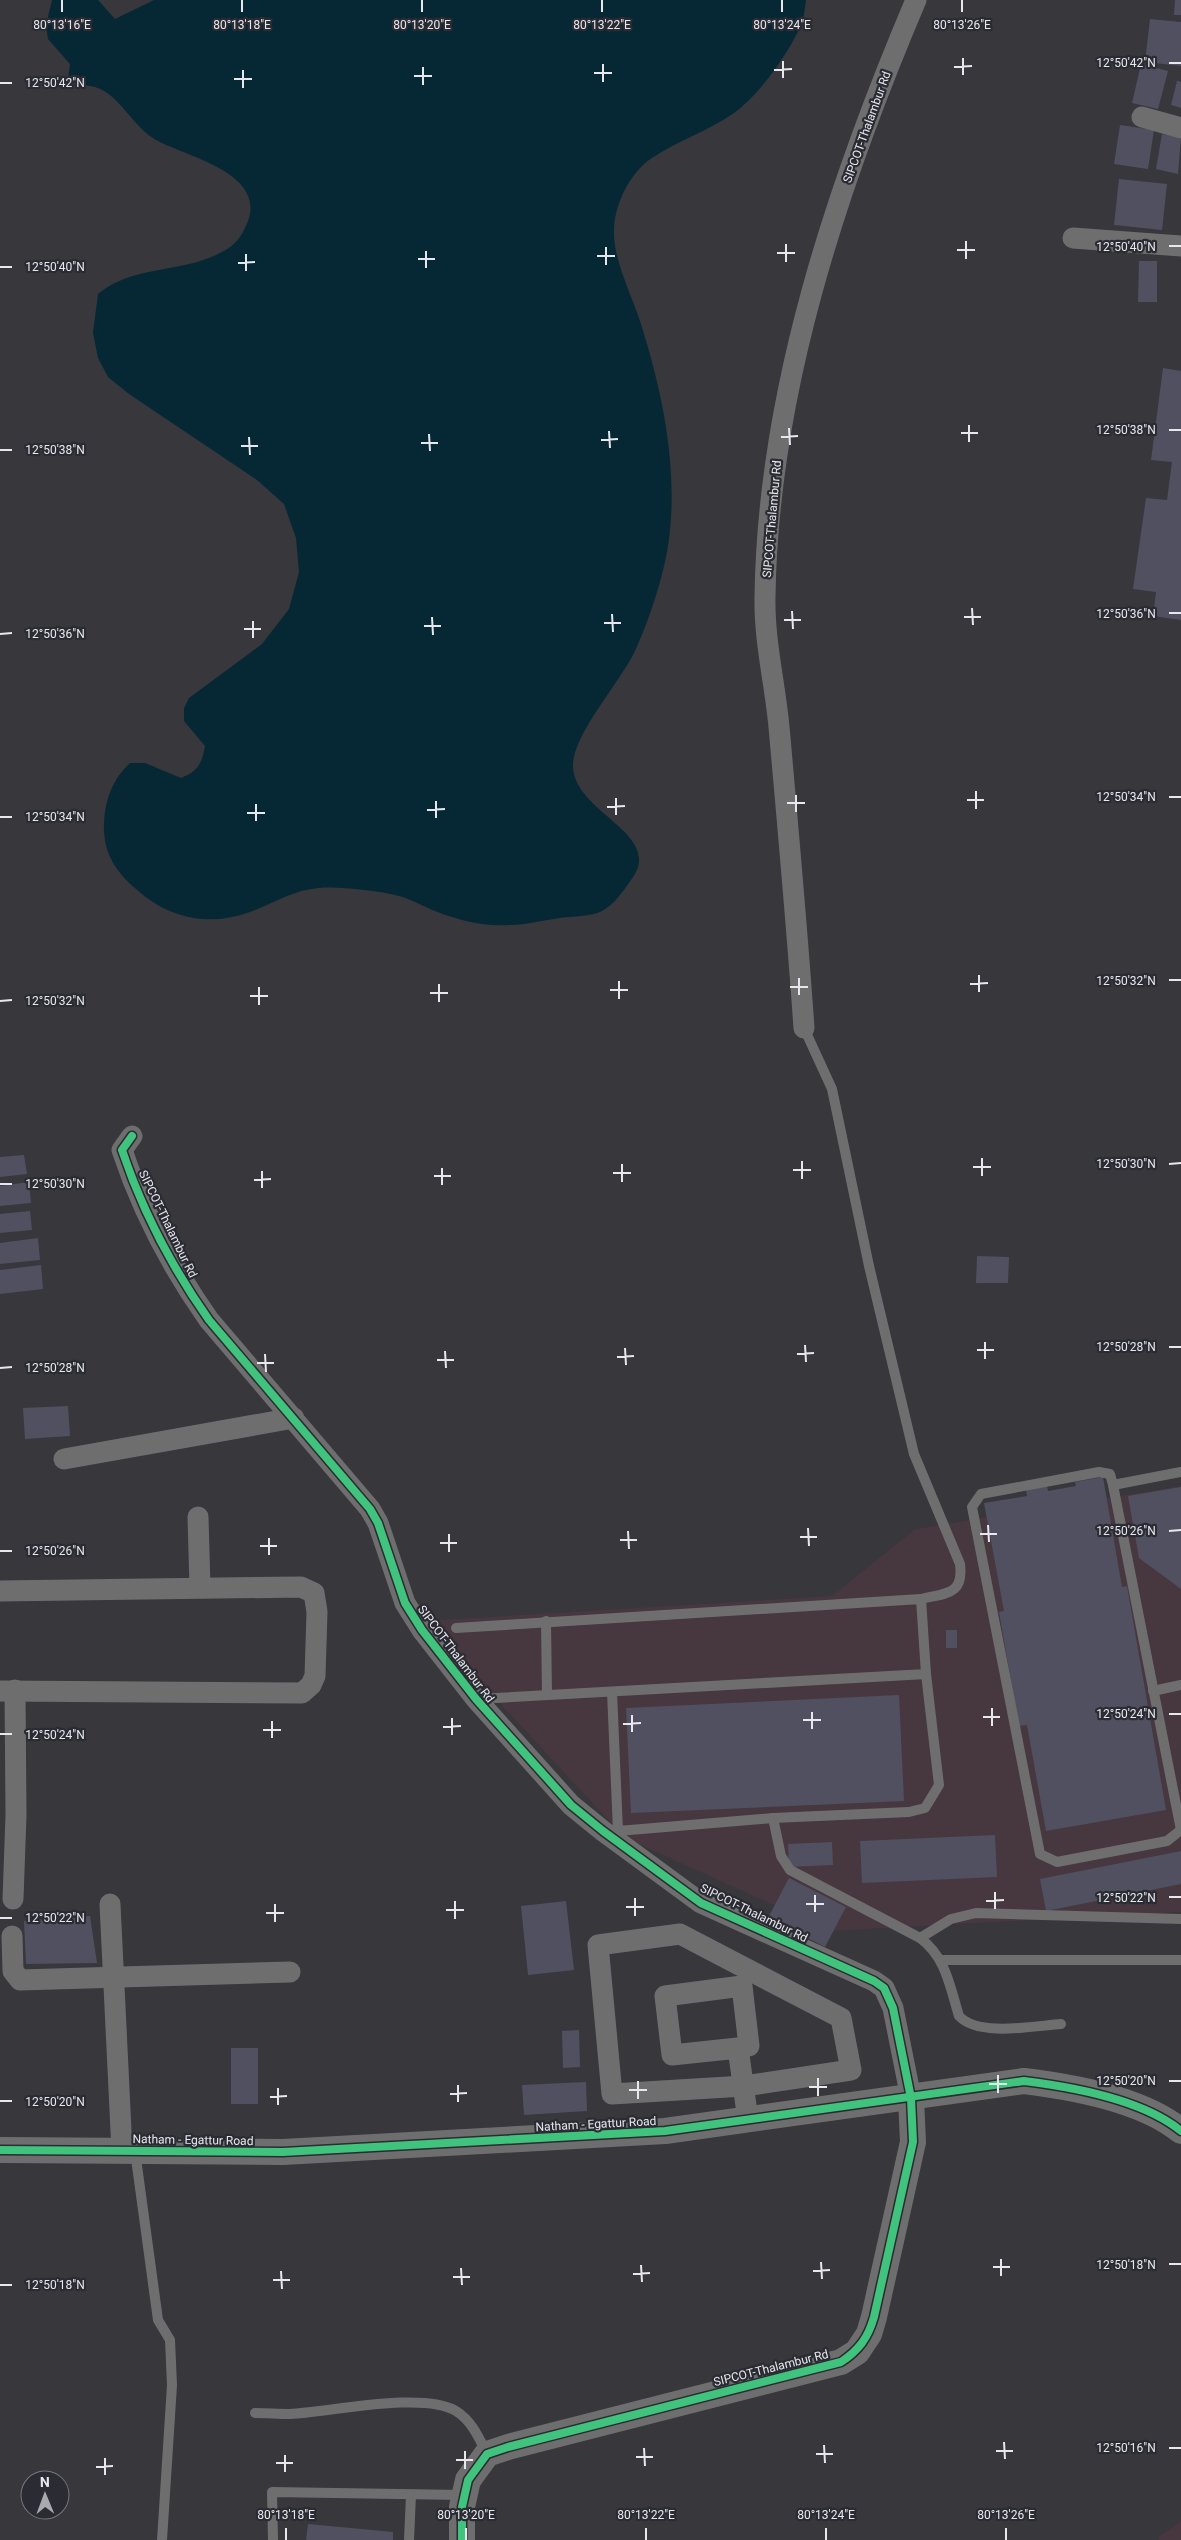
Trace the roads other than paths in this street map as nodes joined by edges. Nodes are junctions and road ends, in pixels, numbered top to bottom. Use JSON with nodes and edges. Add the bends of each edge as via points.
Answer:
{"nodes":[{"id":1,"x":916,"y":0,"type":"edge"},
{"id":2,"x":1142,"y":117,"type":"dead end"},
{"id":3,"x":1181,"y":128,"type":"edge"},
{"id":4,"x":1072,"y":238,"type":"dead end"},
{"id":5,"x":1181,"y":246,"type":"edge"},
{"id":6,"x":804,"y":1028,"type":"joint"},
{"id":7,"x":132,"y":1136,"type":"dead end"},
{"id":8,"x":294,"y":1418,"type":"junction"},
{"id":9,"x":64,"y":1459,"type":"dead end"},
{"id":10,"x":1181,"y":1472,"type":"edge"},
{"id":11,"x":1113,"y":1484,"type":"junction"},
{"id":12,"x":198,"y":1517,"type":"dead end"},
{"id":13,"x":200,"y":1587,"type":"junction"},
{"id":14,"x":0,"y":1591,"type":"edge"},
{"id":15,"x":921,"y":1600,"type":"junction"},
{"id":16,"x":546,"y":1621,"type":"junction"},
{"id":17,"x":456,"y":1628,"type":"dead end"},
{"id":18,"x":926,"y":1674,"type":"junction"},
{"id":19,"x":1181,"y":1685,"type":"edge"},
{"id":20,"x":8,"y":1690,"type":"edge"},
{"id":21,"x":1153,"y":1690,"type":"junction"},
{"id":22,"x":612,"y":1692,"type":"junction"},
{"id":23,"x":548,"y":1696,"type":"junction"},
{"id":24,"x":476,"y":1699,"type":"junction"},
{"id":25,"x":773,"y":1818,"type":"junction"},
{"id":26,"x":13,"y":1899,"type":"dead end"},
{"id":27,"x":110,"y":1904,"type":"dead end"},
{"id":28,"x":1181,"y":1919,"type":"edge"},
{"id":29,"x":12,"y":1936,"type":"dead end"},
{"id":30,"x":920,"y":1938,"type":"junction"},
{"id":31,"x":942,"y":1960,"type":"junction"},
{"id":32,"x":1181,"y":1960,"type":"edge"},
{"id":33,"x":290,"y":1972,"type":"dead end"},
{"id":34,"x":112,"y":1978,"type":"junction"},
{"id":35,"x":1061,"y":2024,"type":"dead end"},
{"id":36,"x":738,"y":2048,"type":"junction"},
{"id":37,"x":744,"y":2086,"type":"junction"},
{"id":38,"x":911,"y":2098,"type":"junction"},
{"id":39,"x":748,"y":2120,"type":"junction"},
{"id":40,"x":1181,"y":2131,"type":"edge"},
{"id":41,"x":0,"y":2150,"type":"edge"},
{"id":42,"x":128,"y":2150,"type":"junction"},
{"id":43,"x":255,"y":2413,"type":"dead end"},
{"id":44,"x":488,"y":2454,"type":"junction"},
{"id":45,"x":411,"y":2495,"type":"junction"},
{"id":46,"x":464,"y":2495,"type":"junction"},
{"id":47,"x":162,"y":2540,"type":"edge"},
{"id":48,"x":273,"y":2540,"type":"edge"},
{"id":49,"x":409,"y":2540,"type":"edge"},
{"id":50,"x":462,"y":2540,"type":"edge"}],
"edges":[{"from":1,"to":6,"type":"street","name":"SIPCOT-Thalambur Rd","via":[[857,153],[823,254],[791,370],[774,476],[765,596],[767,648],[778,724]]},
{"from":2,"to":3,"type":"street"},
{"from":4,"to":5,"type":"street"},
{"from":6,"to":15,"type":"lane","via":[[832,1088],[868,1266],[914,1454],[960,1564],[962,1579],[959,1585],[950,1592]]},
{"from":7,"to":8,"type":"street","name":"SIPCOT-Thalambur Rd","via":[[122,1150],[130,1175],[187,1288],[209,1320]]},
{"from":8,"to":9,"type":"street"},
{"from":8,"to":24,"type":"street","name":"SIPCOT-Thalambur Rd","via":[[370,1509],[378,1523],[405,1603]]},
{"from":10,"to":11,"type":"lane"},
{"from":11,"to":21,"type":"lane"},
{"from":11,"to":21,"type":"lane","via":[[1110,1474],[1099,1472],[981,1494],[972,1507],[1040,1854],[1058,1862],[1167,1841],[1181,1830]]},
{"from":12,"to":13,"type":"street"},
{"from":13,"to":14,"type":"street"},
{"from":13,"to":20,"type":"street","via":[[301,1586],[314,1593],[317,1612],[315,1676],[311,1685],[302,1693]]},
{"from":15,"to":16,"type":"lane"},
{"from":15,"to":18,"type":"lane"},
{"from":16,"to":17,"type":"lane"},
{"from":16,"to":23,"type":"lane"},
{"from":18,"to":22,"type":"lane"},
{"from":18,"to":25,"type":"lane","via":[[938,1785],[925,1808],[909,1812]]},
{"from":19,"to":21,"type":"lane"},
{"from":20,"to":26,"type":"street","via":[[16,1815]]},
{"from":22,"to":23,"type":"lane"},
{"from":22,"to":25,"type":"lane","via":[[618,1831]]},
{"from":23,"to":24,"type":"lane"},
{"from":24,"to":38,"type":"street","name":"SIPCOT-Thalambur Rd","via":[[571,1805],[702,1903],[884,1988],[892,2008]]},
{"from":25,"to":30,"type":"lane","via":[[781,1856],[790,1870]]},
{"from":27,"to":34,"type":"street"},
{"from":28,"to":30,"type":"lane","via":[[976,1913],[951,1919]]},
{"from":29,"to":34,"type":"street","via":[[13,1971],[20,1980]]},
{"from":30,"to":31,"type":"lane","via":[[933,1947]]},
{"from":31,"to":32,"type":"lane"},
{"from":31,"to":35,"type":"lane","via":[[959,2016],[965,2022],[982,2029]]},
{"from":33,"to":34,"type":"street"},
{"from":34,"to":42,"type":"street"},
{"from":36,"to":36,"type":"street","via":[[672,2055],[666,1996],[742,1986],[749,2046]]},
{"from":36,"to":37,"type":"street"},
{"from":37,"to":37,"type":"street","via":[[851,2070],[841,2018],[680,1934],[598,1945],[612,2094]]},
{"from":37,"to":39,"type":"street"},
{"from":38,"to":39,"type":"street","name":"Natham - Egattur Road"},
{"from":38,"to":40,"type":"street","name":"Natham - Egattur Road","via":[[1024,2081],[1072,2087],[1116,2100],[1168,2121]]},
{"from":38,"to":44,"type":"street","name":"SIPCOT-Thalambur Rd","via":[[913,2142],[874,2317],[869,2334],[857,2352],[841,2362]]},
{"from":39,"to":42,"type":"street","name":"Natham - Egattur Road","via":[[665,2131],[283,2152]]},
{"from":41,"to":42,"type":"street","name":"Natham - Egattur Road"},
{"from":42,"to":47,"type":"lane","via":[[158,2320],[170,2340],[172,2385]]},
{"from":43,"to":44,"type":"lane","via":[[290,2414],[435,2404],[456,2411],[471,2423]]},
{"from":44,"to":46,"type":"street","via":[[468,2480]]},
{"from":45,"to":46,"type":"lane"},
{"from":45,"to":48,"type":"lane","via":[[272,2492]]},
{"from":45,"to":49,"type":"lane"},
{"from":46,"to":50,"type":"street"}]}
